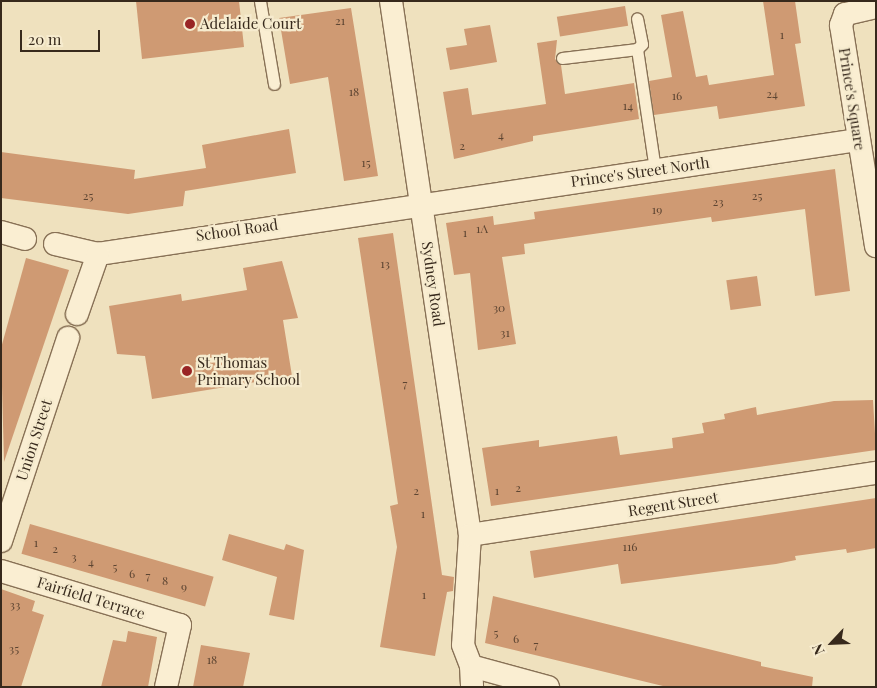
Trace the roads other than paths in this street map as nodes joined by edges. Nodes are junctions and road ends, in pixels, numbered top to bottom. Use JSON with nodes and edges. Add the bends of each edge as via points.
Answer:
{"nodes":[{"id":1,"x":260,"y":1,"type":"edge"},
{"id":2,"x":391,"y":1,"type":"edge"},
{"id":3,"x":876,"y":7,"type":"edge"},
{"id":4,"x":638,"y":18,"type":"dead end"},
{"id":5,"x":637,"y":49,"type":"junction"},
{"id":6,"x":562,"y":58,"type":"dead end"},
{"id":7,"x":274,"y":84,"type":"dead end"},
{"id":8,"x":858,"y":140,"type":"junction"},
{"id":9,"x":655,"y":170,"type":"junction"},
{"id":10,"x":421,"y":204,"type":"junction"},
{"id":11,"x":1,"y":232,"type":"edge"},
{"id":12,"x":25,"y":238,"type":"dead end"},
{"id":13,"x":55,"y":244,"type":"dead end"},
{"id":14,"x":876,"y":246,"type":"edge"},
{"id":15,"x":98,"y":254,"type":"junction"},
{"id":16,"x":77,"y":314,"type":"dead end"},
{"id":17,"x":68,"y":338,"type":"dead end"},
{"id":18,"x":876,"y":473,"type":"edge"},
{"id":19,"x":470,"y":535,"type":"junction"},
{"id":20,"x":1,"y":541,"type":"edge"},
{"id":21,"x":1,"y":571,"type":"edge"},
{"id":22,"x":471,"y":676,"type":"edge"},
{"id":23,"x":166,"y":687,"type":"edge"},
{"id":24,"x":548,"y":687,"type":"edge"}],
"edges":[{"from":1,"to":7,"type":"lane"},
{"from":2,"to":10,"type":"street","name":"Sydney Road"},
{"from":3,"to":8,"type":"street","name":"Prince's Square","via":[[846,14],[841,24]]},
{"from":4,"to":5,"type":"lane","via":[[642,44]]},
{"from":5,"to":6,"type":"lane"},
{"from":5,"to":9,"type":"lane"},
{"from":8,"to":9,"type":"street","name":"Prince's Street North"},
{"from":8,"to":14,"type":"street","name":"Prince's Square"},
{"from":9,"to":10,"type":"street","name":"Prince's Street North"},
{"from":10,"to":15,"type":"street","name":"School Road"},
{"from":10,"to":19,"type":"street","name":"Sydney Road"},
{"from":11,"to":12,"type":"street"},
{"from":13,"to":15,"type":"street","name":"School Road"},
{"from":15,"to":16,"type":"street"},
{"from":17,"to":20,"type":"street","name":"Union Street"},
{"from":18,"to":19,"type":"street","name":"Regent Street"},
{"from":19,"to":22,"type":"street","name":"Sydney Road","via":[[462,645]]},
{"from":21,"to":23,"type":"street","name":"Fairfield Terrace","via":[[180,625]]},
{"from":22,"to":24,"type":"street"}]}
